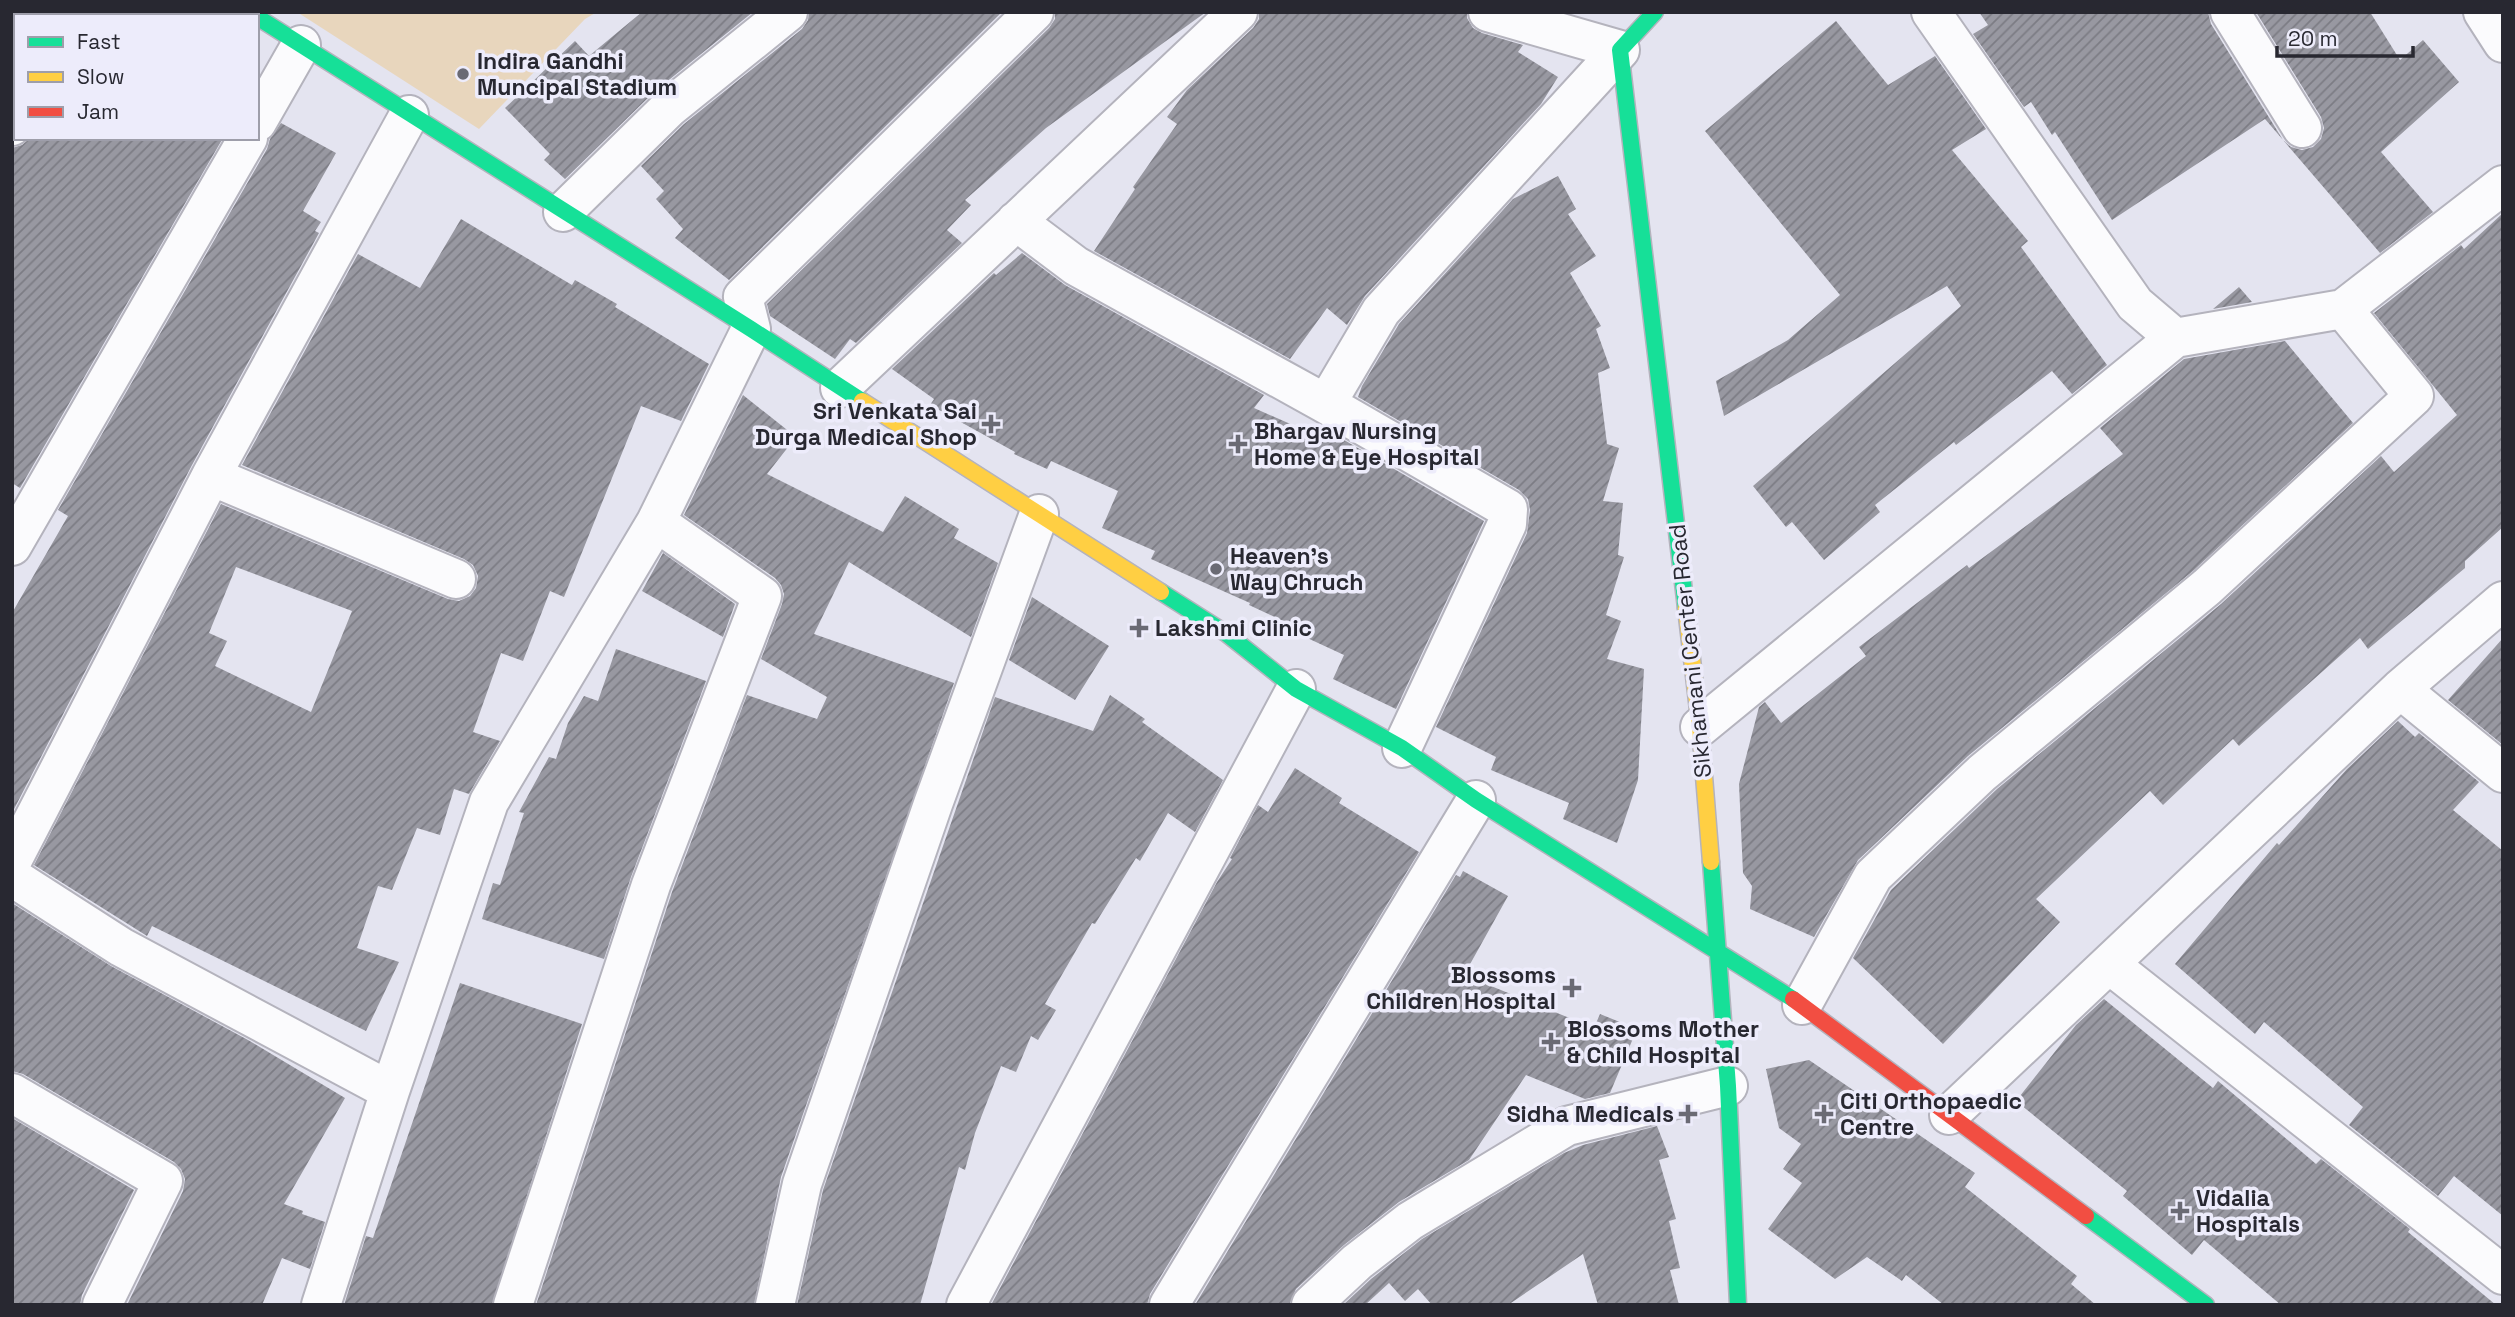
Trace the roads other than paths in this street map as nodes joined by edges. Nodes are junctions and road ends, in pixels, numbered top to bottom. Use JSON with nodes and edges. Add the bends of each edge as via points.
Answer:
{"nodes":[{"id":1,"x":788,"y":12,"type":"edge"},
{"id":2,"x":1034,"y":12,"type":"edge"},
{"id":3,"x":1238,"y":12,"type":"edge"},
{"id":4,"x":1488,"y":12,"type":"edge"},
{"id":5,"x":1655,"y":12,"type":"edge"},
{"id":6,"x":1931,"y":12,"type":"edge"},
{"id":7,"x":2230,"y":12,"type":"edge"},
{"id":8,"x":2483,"y":12,"type":"edge"},
{"id":9,"x":259,"y":17,"type":"edge"},
{"id":10,"x":2503,"y":43,"type":"edge"},
{"id":11,"x":301,"y":45,"type":"junction"},
{"id":12,"x":1620,"y":50,"type":"junction"},
{"id":13,"x":409,"y":116,"type":"junction"},
{"id":14,"x":259,"y":118,"type":"edge"},
{"id":15,"x":2302,"y":128,"type":"dead end"},
{"id":16,"x":247,"y":140,"type":"edge"},
{"id":17,"x":2503,"y":184,"type":"edge"},
{"id":18,"x":564,"y":212,"type":"junction"},
{"id":19,"x":1016,"y":221,"type":"junction"},
{"id":20,"x":2343,"y":309,"type":"junction"},
{"id":21,"x":751,"y":329,"type":"junction"},
{"id":22,"x":2175,"y":338,"type":"junction"},
{"id":23,"x":840,"y":388,"type":"junction"},
{"id":24,"x":1326,"y":404,"type":"junction"},
{"id":25,"x":211,"y":476,"type":"junction"},
{"id":26,"x":1039,"y":514,"type":"junction"},
{"id":27,"x":656,"y":522,"type":"junction"},
{"id":28,"x":12,"y":546,"type":"edge"},
{"id":29,"x":456,"y":579,"type":"dead end"},
{"id":30,"x":2503,"y":601,"type":"edge"},
{"id":31,"x":1296,"y":689,"type":"junction"},
{"id":32,"x":2400,"y":689,"type":"junction"},
{"id":33,"x":1700,"y":727,"type":"junction"},
{"id":34,"x":1402,"y":748,"type":"junction"},
{"id":35,"x":2503,"y":773,"type":"edge"},
{"id":36,"x":1476,"y":800,"type":"junction"},
{"id":37,"x":12,"y":861,"type":"edge"},
{"id":38,"x":12,"y":877,"type":"edge"},
{"id":39,"x":1718,"y":954,"type":"junction"},
{"id":40,"x":2109,"y":964,"type":"junction"},
{"id":41,"x":1802,"y":1005,"type":"junction"},
{"id":42,"x":1728,"y":1086,"type":"junction"},
{"id":43,"x":390,"y":1091,"type":"junction"},
{"id":44,"x":12,"y":1093,"type":"edge"},
{"id":45,"x":1949,"y":1115,"type":"junction"},
{"id":46,"x":2503,"y":1275,"type":"edge"},
{"id":47,"x":102,"y":1305,"type":"edge"},
{"id":48,"x":321,"y":1305,"type":"edge"},
{"id":49,"x":513,"y":1305,"type":"edge"},
{"id":50,"x":775,"y":1305,"type":"edge"},
{"id":51,"x":965,"y":1305,"type":"edge"},
{"id":52,"x":1169,"y":1305,"type":"edge"},
{"id":53,"x":1311,"y":1305,"type":"edge"},
{"id":54,"x":1738,"y":1305,"type":"edge"},
{"id":55,"x":2206,"y":1305,"type":"edge"}],
"edges":[{"from":1,"to":18,"type":"street","via":[[669,108]]},
{"from":2,"to":21,"type":"street","via":[[743,297]]},
{"from":3,"to":19,"type":"street"},
{"from":4,"to":12,"type":"street"},
{"from":5,"to":12,"type":"street"},
{"from":6,"to":22,"type":"street","via":[[2135,304]]},
{"from":7,"to":15,"type":"street"},
{"from":8,"to":10,"type":"street"},
{"from":9,"to":11,"type":"street"},
{"from":11,"to":13,"type":"street"},
{"from":11,"to":14,"type":"street"},
{"from":12,"to":24,"type":"street","via":[[1381,311]]},
{"from":12,"to":33,"type":"street","name":"Sikhamani Center Road"},
{"from":13,"to":18,"type":"street"},
{"from":13,"to":25,"type":"street"},
{"from":16,"to":28,"type":"street"},
{"from":17,"to":20,"type":"street"},
{"from":18,"to":21,"type":"street"},
{"from":19,"to":23,"type":"street"},
{"from":19,"to":24,"type":"street","via":[[1076,266]]},
{"from":20,"to":22,"type":"street"},
{"from":20,"to":41,"type":"street","via":[[2414,396],[2207,587],[1982,773],[1873,876]]},
{"from":21,"to":23,"type":"street"},
{"from":21,"to":27,"type":"street"},
{"from":22,"to":33,"type":"street"},
{"from":23,"to":26,"type":"street"},
{"from":24,"to":34,"type":"street","via":[[1508,509],[1507,523]]},
{"from":25,"to":29,"type":"street"},
{"from":25,"to":37,"type":"street"},
{"from":26,"to":31,"type":"street","via":[[1227,634]]},
{"from":26,"to":50,"type":"street","via":[[802,1184]]},
{"from":27,"to":43,"type":"street","via":[[489,802]]},
{"from":27,"to":49,"type":"street","via":[[762,596],[651,885]]},
{"from":30,"to":32,"type":"street"},
{"from":31,"to":34,"type":"street"},
{"from":31,"to":51,"type":"street"},
{"from":32,"to":35,"type":"street"},
{"from":32,"to":40,"type":"street"},
{"from":33,"to":39,"type":"street","name":"Sikhamani Center Road"},
{"from":34,"to":36,"type":"street"},
{"from":36,"to":39,"type":"street"},
{"from":36,"to":52,"type":"street"},
{"from":38,"to":43,"type":"street","via":[[121,947]]},
{"from":39,"to":41,"type":"street"},
{"from":39,"to":42,"type":"street","name":"Sikhamani Center Road"},
{"from":40,"to":45,"type":"street"},
{"from":40,"to":46,"type":"street"},
{"from":41,"to":45,"type":"street"},
{"from":42,"to":53,"type":"street","via":[[1567,1126],[1409,1221]]},
{"from":42,"to":54,"type":"street","name":"Sikhamani Center Road"},
{"from":43,"to":48,"type":"street"},
{"from":44,"to":47,"type":"street","via":[[163,1181]]},
{"from":45,"to":55,"type":"street"}]}
